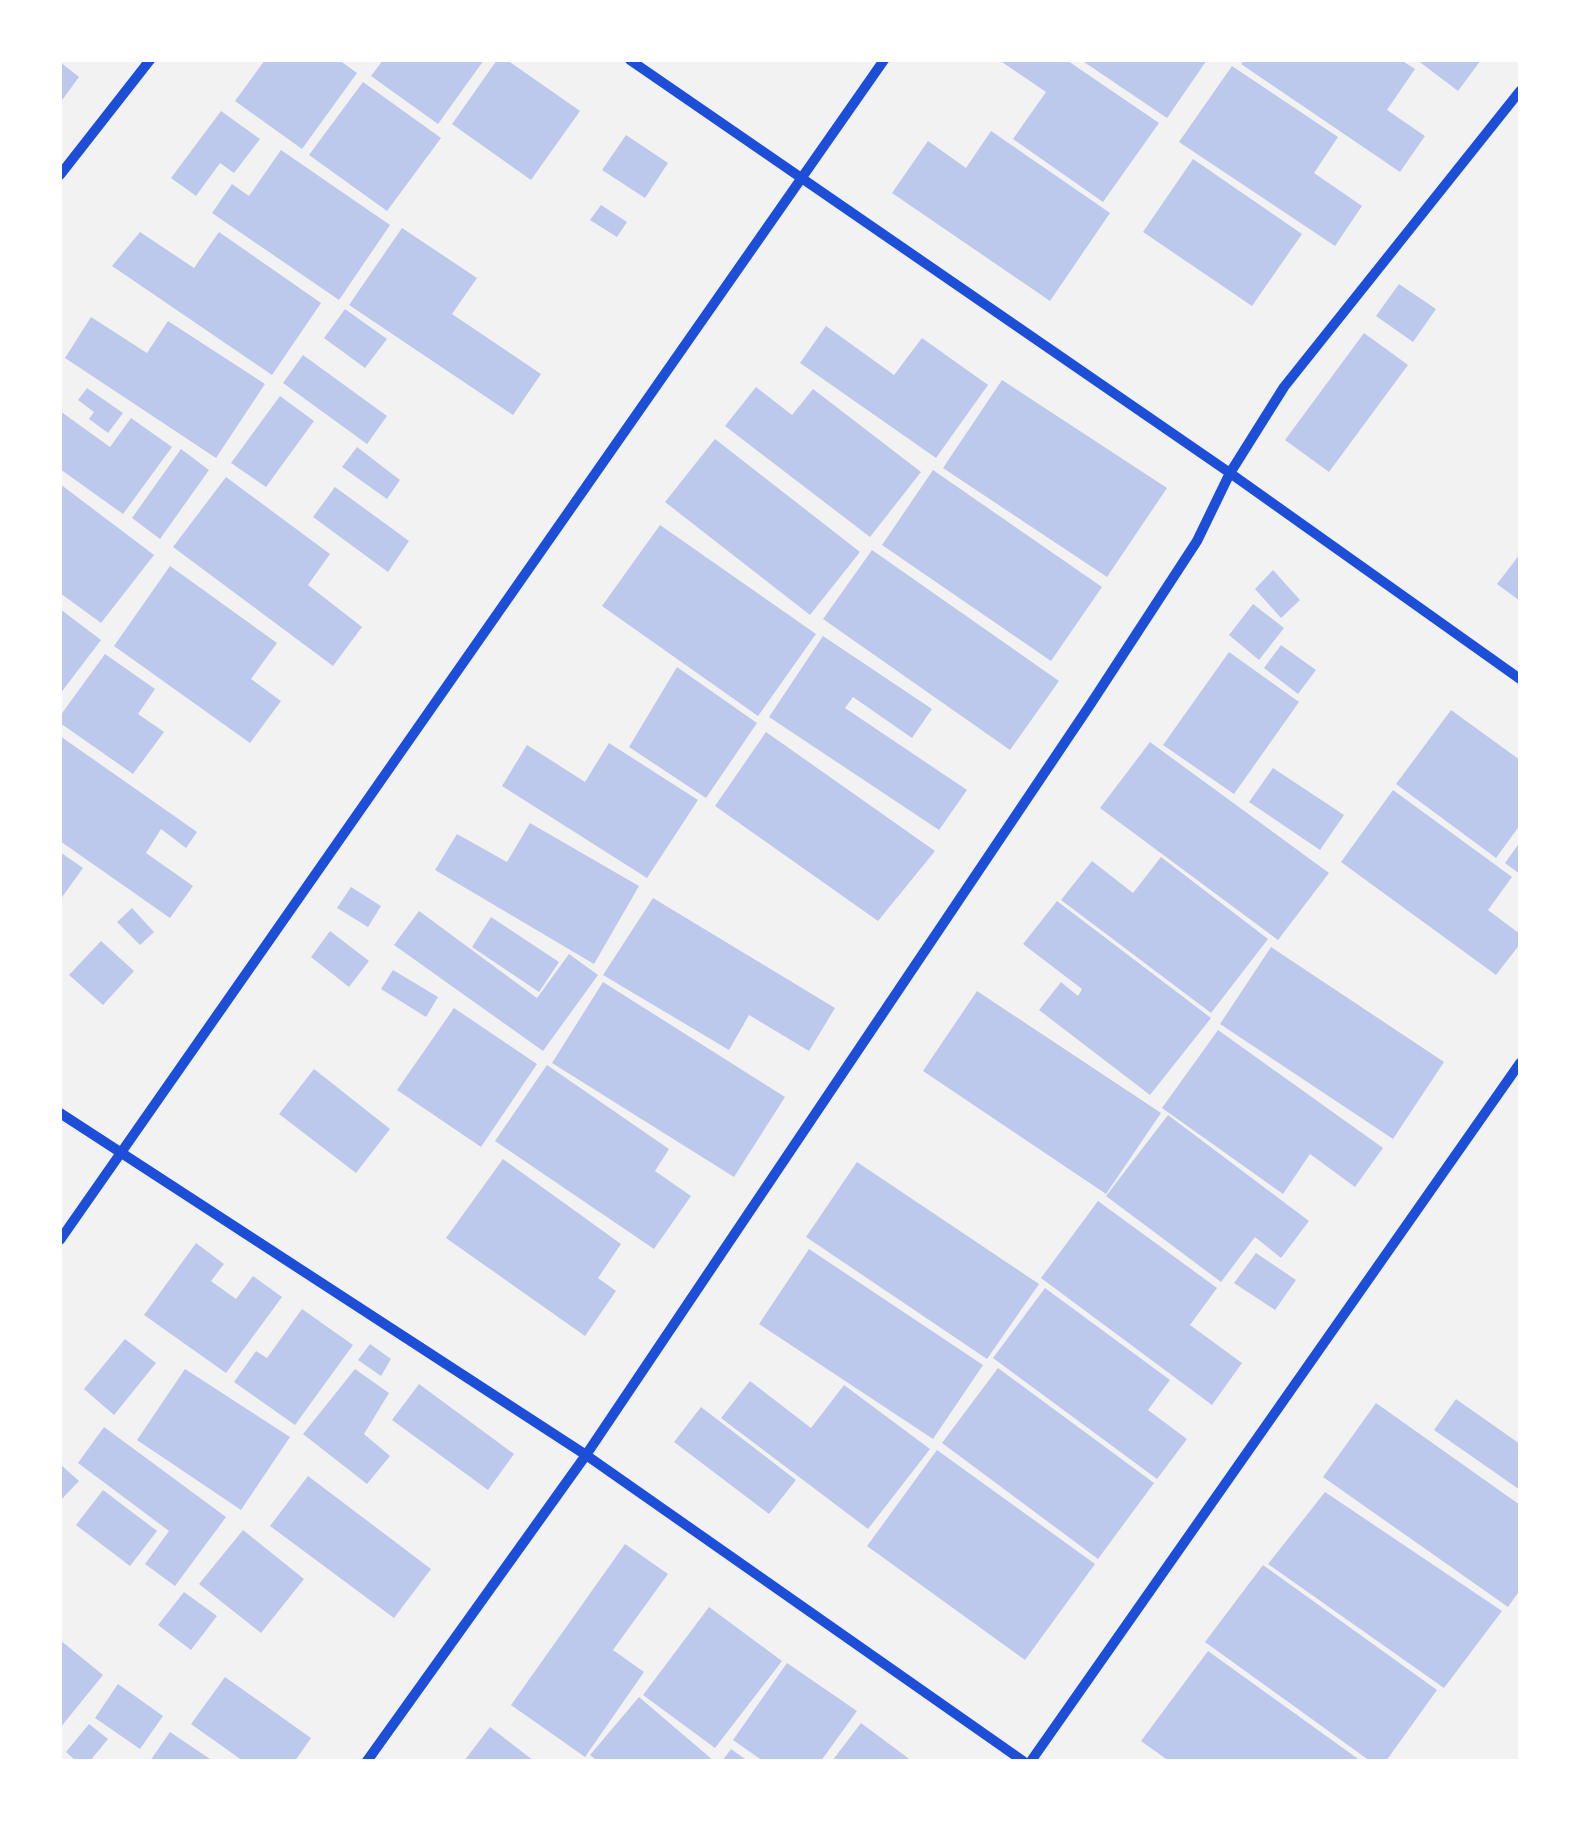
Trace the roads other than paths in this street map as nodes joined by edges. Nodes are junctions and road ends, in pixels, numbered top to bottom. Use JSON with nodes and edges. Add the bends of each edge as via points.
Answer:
{"nodes":[{"id":1,"x":150,"y":60,"type":"edge"},
{"id":2,"x":630,"y":60,"type":"edge"},
{"id":3,"x":884,"y":60,"type":"edge"},
{"id":4,"x":1520,"y":92,"type":"edge"},
{"id":5,"x":60,"y":175,"type":"edge"},
{"id":6,"x":800,"y":178,"type":"junction"},
{"id":7,"x":1230,"y":472,"type":"junction"},
{"id":8,"x":1520,"y":679,"type":"edge"},
{"id":9,"x":1520,"y":1063,"type":"edge"},
{"id":10,"x":60,"y":1113,"type":"edge"},
{"id":11,"x":120,"y":1154,"type":"junction"},
{"id":12,"x":60,"y":1240,"type":"edge"},
{"id":13,"x":586,"y":1455,"type":"junction"},
{"id":14,"x":366,"y":1761,"type":"edge"},
{"id":15,"x":1023,"y":1761,"type":"edge"},
{"id":16,"x":1031,"y":1761,"type":"edge"}],
"edges":[{"from":1,"to":5,"type":"street"},
{"from":2,"to":6,"type":"street"},
{"from":3,"to":6,"type":"street"},
{"from":4,"to":7,"type":"street","via":[[1284,387]]},
{"from":6,"to":7,"type":"street"},
{"from":6,"to":11,"type":"street"},
{"from":7,"to":8,"type":"street"},
{"from":7,"to":13,"type":"street","via":[[1186,558]]},
{"from":9,"to":16,"type":"street"},
{"from":10,"to":11,"type":"street"},
{"from":11,"to":12,"type":"street"},
{"from":11,"to":13,"type":"street"},
{"from":13,"to":14,"type":"street"},
{"from":13,"to":15,"type":"street"}]}
